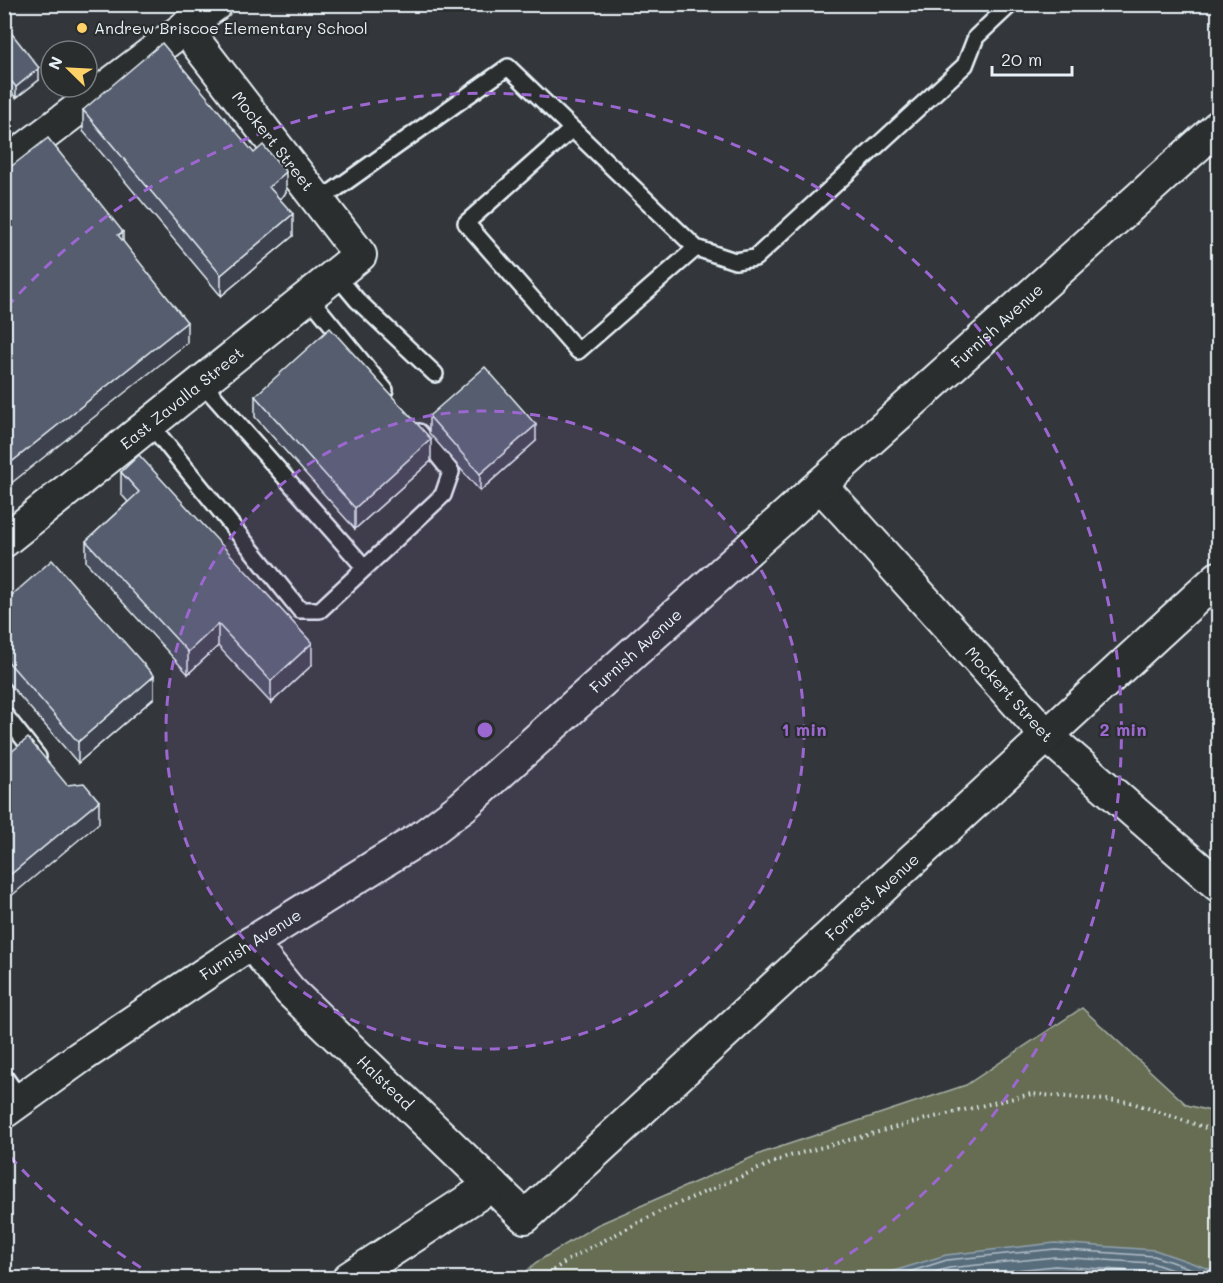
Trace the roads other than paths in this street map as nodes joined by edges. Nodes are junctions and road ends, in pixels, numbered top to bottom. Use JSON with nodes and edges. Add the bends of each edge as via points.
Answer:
{"nodes":[{"id":1,"x":216,"y":4,"type":"edge"},
{"id":2,"x":1011,"y":4,"type":"edge"},
{"id":3,"x":185,"y":28,"type":"junction"},
{"id":4,"x":1218,"y":127,"type":"edge"},
{"id":5,"x":573,"y":129,"type":"junction"},
{"id":6,"x":4,"y":165,"type":"edge"},
{"id":7,"x":319,"y":201,"type":"junction"},
{"id":8,"x":696,"y":248,"type":"junction"},
{"id":9,"x":360,"y":255,"type":"joint"},
{"id":10,"x":336,"y":275,"type":"junction"},
{"id":11,"x":309,"y":297,"type":"junction"},
{"id":12,"x":435,"y":374,"type":"dead end"},
{"id":13,"x":202,"y":383,"type":"junction"},
{"id":14,"x":392,"y":398,"type":"edge"},
{"id":15,"x":407,"y":417,"type":"edge"},
{"id":16,"x":150,"y":424,"type":"junction"},
{"id":17,"x":820,"y":485,"type":"junction"},
{"id":18,"x":4,"y":541,"type":"edge"},
{"id":19,"x":365,"y":568,"type":"junction"},
{"id":20,"x":1218,"y":578,"type":"edge"},
{"id":21,"x":4,"y":714,"type":"edge"},
{"id":22,"x":1047,"y":736,"type":"junction"},
{"id":23,"x":46,"y":768,"type":"edge"},
{"id":24,"x":1218,"y":885,"type":"edge"},
{"id":25,"x":251,"y":942,"type":"junction"},
{"id":26,"x":10,"y":1096,"type":"edge"},
{"id":27,"x":492,"y":1185,"type":"junction"},
{"id":28,"x":525,"y":1217,"type":"joint"},
{"id":29,"x":349,"y":1278,"type":"edge"}],
"edges":[{"from":1,"to":3,"type":"street"},
{"from":2,"to":8,"type":"lane","via":[[976,37],[965,65],[755,258],[735,261]]},
{"from":3,"to":6,"type":"street"},
{"from":3,"to":7,"type":"street","name":"Mockert Street"},
{"from":4,"to":17,"type":"street","name":"Furnish Avenue"},
{"from":5,"to":7,"type":"lane","via":[[508,67]]},
{"from":5,"to":8,"type":"lane"},
{"from":5,"to":8,"type":"lane","via":[[466,223],[578,351]]},
{"from":7,"to":9,"type":"street","name":"Mockert Street"},
{"from":9,"to":10,"type":"street","name":"East Zavalla Street"},
{"from":10,"to":11,"type":"street","name":"East Zavalla Street"},
{"from":10,"to":12,"type":"lane"},
{"from":11,"to":13,"type":"street","name":"East Zavalla Street"},
{"from":11,"to":14,"type":"lane"},
{"from":13,"to":16,"type":"street","name":"East Zavalla Street"},
{"from":13,"to":19,"type":"lane"},
{"from":15,"to":19,"type":"lane","via":[[451,472],[443,495]]},
{"from":16,"to":18,"type":"street","name":"East Zavalla Street"},
{"from":16,"to":19,"type":"lane","via":[[300,610],[320,610]]},
{"from":17,"to":22,"type":"street","name":"Mockert Street"},
{"from":17,"to":25,"type":"street","name":"Furnish Avenue","via":[[463,806],[425,834]]},
{"from":20,"to":22,"type":"street","name":"Forrest Avenue"},
{"from":21,"to":23,"type":"lane"},
{"from":22,"to":24,"type":"street","name":"Mockert Street"},
{"from":22,"to":28,"type":"street","name":"Forrest Avenue"},
{"from":25,"to":26,"type":"street","name":"Furnish Avenue","via":[[79,1058]]},
{"from":25,"to":27,"type":"street","name":"Halstead","via":[[290,991]]},
{"from":27,"to":28,"type":"street","name":"Halstead"},
{"from":27,"to":29,"type":"street"}]}
